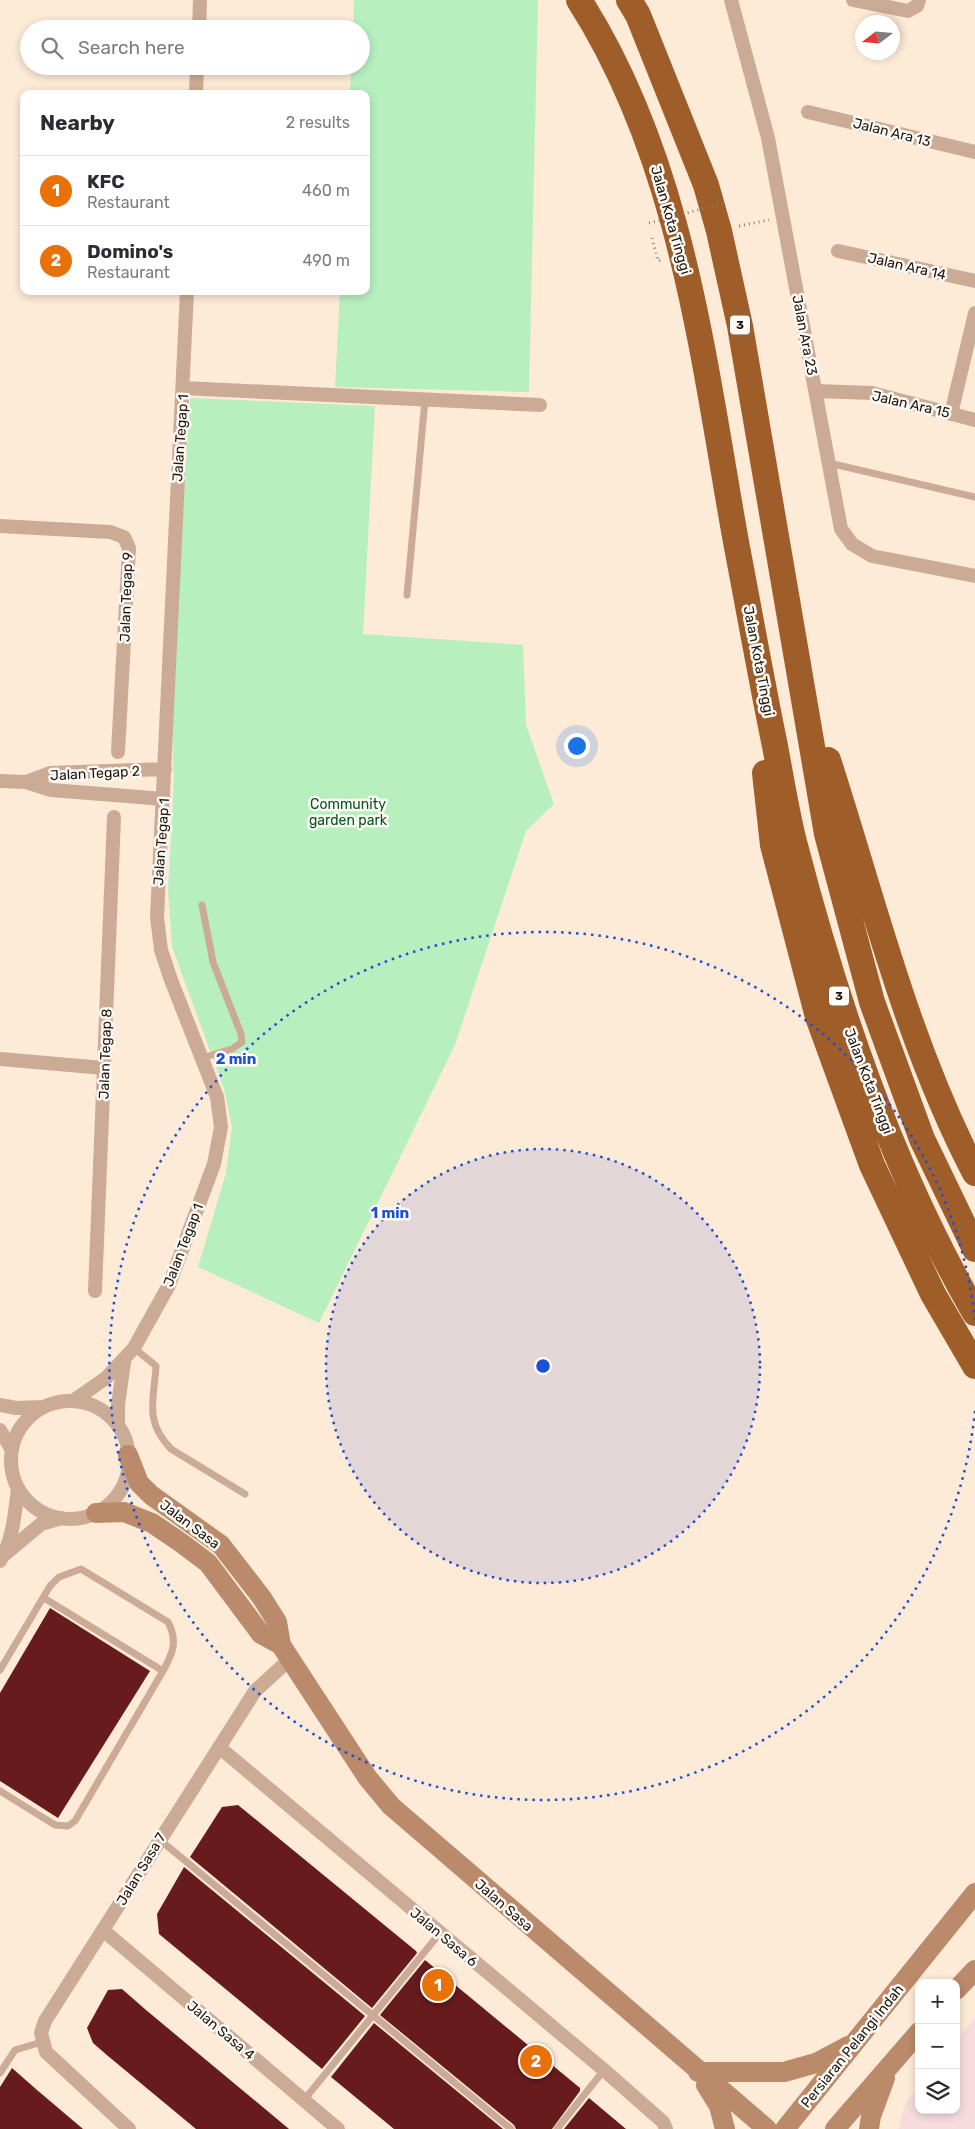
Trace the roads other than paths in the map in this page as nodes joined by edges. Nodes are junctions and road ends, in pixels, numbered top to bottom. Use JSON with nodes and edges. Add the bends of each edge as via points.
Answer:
{"nodes":[{"id":1,"x":200,"y":0,"type":"edge"},
{"id":2,"x":579,"y":0,"type":"edge"},
{"id":3,"x":731,"y":0,"type":"edge"},
{"id":4,"x":853,"y":0,"type":"edge"},
{"id":5,"x":919,"y":0,"type":"edge"},
{"id":6,"x":634,"y":5,"type":"edge"},
{"id":7,"x":199,"y":20,"type":"edge"},
{"id":8,"x":197,"y":75,"type":"edge"},
{"id":9,"x":196,"y":90,"type":"edge"},
{"id":10,"x":808,"y":112,"type":"dead end"},
{"id":11,"x":975,"y":152,"type":"edge"},
{"id":12,"x":838,"y":251,"type":"dead end"},
{"id":13,"x":975,"y":281,"type":"edge"},
{"id":14,"x":188,"y":295,"type":"edge"},
{"id":15,"x":975,"y":314,"type":"edge"},
{"id":16,"x":972,"y":340,"type":"edge"},
{"id":17,"x":183,"y":388,"type":"junction"},
{"id":18,"x":816,"y":391,"type":"junction"},
{"id":19,"x":425,"y":400,"type":"junction"},
{"id":20,"x":540,"y":404,"type":"dead end"},
{"id":21,"x":951,"y":414,"type":"junction"},
{"id":22,"x":975,"y":420,"type":"edge"},
{"id":23,"x":829,"y":463,"type":"junction"},
{"id":24,"x":975,"y":497,"type":"edge"},
{"id":25,"x":0,"y":526,"type":"edge"},
{"id":26,"x":975,"y":576,"type":"edge"},
{"id":27,"x":407,"y":595,"type":"dead end"},
{"id":28,"x":758,"y":661,"type":"junction"},
{"id":29,"x":797,"y":664,"type":"junction"},
{"id":30,"x":118,"y":752,"type":"dead end"},
{"id":31,"x":166,"y":769,"type":"junction"},
{"id":32,"x":0,"y":781,"type":"edge"},
{"id":33,"x":26,"y":782,"type":"junction"},
{"id":34,"x":164,"y":799,"type":"junction"},
{"id":35,"x":114,"y":817,"type":"dead end"},
{"id":36,"x":202,"y":905,"type":"dead end"},
{"id":37,"x":202,"y":1058,"type":"junction"},
{"id":38,"x":0,"y":1059,"type":"edge"},
{"id":39,"x":104,"y":1068,"type":"junction"},
{"id":40,"x":975,"y":1173,"type":"edge"},
{"id":41,"x":975,"y":1249,"type":"edge"},
{"id":42,"x":95,"y":1291,"type":"dead end"},
{"id":43,"x":975,"y":1313,"type":"edge"},
{"id":44,"x":134,"y":1348,"type":"junction"},
{"id":45,"x":124,"y":1362,"type":"junction"},
{"id":46,"x":975,"y":1366,"type":"edge"},
{"id":47,"x":73,"y":1401,"type":"junction"},
{"id":48,"x":0,"y":1405,"type":"edge"},
{"id":49,"x":43,"y":1407,"type":"junction"},
{"id":50,"x":118,"y":1426,"type":"junction"},
{"id":51,"x":0,"y":1430,"type":"edge"},
{"id":52,"x":12,"y":1450,"type":"junction"},
{"id":53,"x":128,"y":1455,"type":"junction"},
{"id":54,"x":18,"y":1488,"type":"junction"},
{"id":55,"x":245,"y":1494,"type":"dead end"},
{"id":56,"x":96,"y":1513,"type":"junction"},
{"id":57,"x":62,"y":1518,"type":"junction"},
{"id":58,"x":2,"y":1557,"type":"edge"},
{"id":59,"x":44,"y":1598,"type":"junction"},
{"id":60,"x":286,"y":1652,"type":"junction"},
{"id":61,"x":0,"y":1670,"type":"edge"},
{"id":62,"x":163,"y":1671,"type":"junction"},
{"id":63,"x":219,"y":1747,"type":"junction"},
{"id":64,"x":0,"y":1791,"type":"edge"},
{"id":65,"x":159,"y":1839,"type":"junction"},
{"id":66,"x":975,"y":1893,"type":"edge"},
{"id":67,"x":104,"y":1931,"type":"junction"},
{"id":68,"x":440,"y":1933,"type":"junction"},
{"id":69,"x":975,"y":1970,"type":"edge"},
{"id":70,"x":960,"y":1986,"type":"edge"},
{"id":71,"x":372,"y":2014,"type":"junction"},
{"id":72,"x":915,"y":2036,"type":"edge"},
{"id":73,"x":42,"y":2042,"type":"junction"},
{"id":74,"x":856,"y":2042,"type":"junction"},
{"id":75,"x":891,"y":2062,"type":"junction"},
{"id":76,"x":604,"y":2070,"type":"junction"},
{"id":77,"x":698,"y":2072,"type":"junction"},
{"id":78,"x":0,"y":2073,"type":"edge"},
{"id":79,"x":304,"y":2100,"type":"junction"},
{"id":80,"x":129,"y":2129,"type":"edge"},
{"id":81,"x":338,"y":2129,"type":"edge"},
{"id":82,"x":511,"y":2129,"type":"edge"},
{"id":83,"x":557,"y":2129,"type":"edge"},
{"id":84,"x":666,"y":2129,"type":"edge"},
{"id":85,"x":724,"y":2129,"type":"edge"},
{"id":86,"x":767,"y":2129,"type":"edge"},
{"id":87,"x":785,"y":2129,"type":"edge"},
{"id":88,"x":836,"y":2129,"type":"edge"},
{"id":89,"x":870,"y":2129,"type":"edge"}],
"edges":[{"from":1,"to":7,"type":"street"},
{"from":2,"to":28,"type":"highway","name":"Jalan Kota Tinggi","number":"3","via":[[600,32],[630,99],[663,186],[684,255]]},
{"from":3,"to":18,"type":"street","name":"Jalan Ara 23","via":[[768,138]]},
{"from":4,"to":5,"type":"street","via":[[908,11],[917,6]]},
{"from":6,"to":29,"type":"highway","name":"Jalan Kota Tinggi","number":"3","via":[[706,186],[719,231],[740,326]]},
{"from":8,"to":9,"type":"street"},
{"from":10,"to":11,"type":"street","name":"Jalan Ara 13"},
{"from":12,"to":13,"type":"street","name":"Jalan Ara 14"},
{"from":14,"to":17,"type":"street","name":"Jalan Tegap 1"},
{"from":15,"to":16,"type":"street"},
{"from":16,"to":21,"type":"street"},
{"from":17,"to":19,"type":"street"},
{"from":17,"to":31,"type":"street","name":"Jalan Tegap 1","via":[[166,697]]},
{"from":18,"to":21,"type":"street","name":"Jalan Ara 15","via":[[872,394]]},
{"from":18,"to":23,"type":"street","name":"Jalan Ara 23"},
{"from":19,"to":20,"type":"street"},
{"from":19,"to":27,"type":"lane"},
{"from":21,"to":22,"type":"street","name":"Jalan Ara 15"},
{"from":23,"to":24,"type":"lane"},
{"from":23,"to":26,"type":"street","name":"Jalan Ara 23","via":[[841,529],[852,544],[872,556]]},
{"from":25,"to":30,"type":"street","name":"Jalan Tegap 9","via":[[110,532],[124,537],[130,548]]},
{"from":28,"to":43,"type":"highway","name":"Jalan Kota Tinggi","number":"3","via":[[794,839],[844,1013],[897,1155]]},
{"from":28,"to":46,"type":"highway","via":[[773,845],[818,1017],[872,1165],[933,1294]]},
{"from":29,"to":40,"type":"highway","via":[[899,992],[951,1127]]},
{"from":29,"to":41,"type":"highway","name":"Jalan Kota Tinggi","number":"3","via":[[827,834],[872,1002],[922,1139]]},
{"from":31,"to":33,"type":"street","name":"Jalan Tegap 2","via":[[50,773]]},
{"from":31,"to":34,"type":"street","name":"Jalan Tegap 1"},
{"from":32,"to":33,"type":"street","name":"Jalan Tegap 2"},
{"from":33,"to":34,"type":"street","name":"Jalan Tegap 2","via":[[50,790]]},
{"from":34,"to":37,"type":"street","name":"Jalan Tegap 1","via":[[157,917],[161,950]]},
{"from":35,"to":39,"type":"street","name":"Jalan Tegap 8"},
{"from":36,"to":37,"type":"lane","via":[[213,962],[242,1042],[232,1049]]},
{"from":37,"to":44,"type":"street","name":"Jalan Tegap 1","via":[[217,1097],[221,1127],[214,1164],[169,1284]]},
{"from":38,"to":39,"type":"street"},
{"from":39,"to":42,"type":"street","name":"Jalan Tegap 8"},
{"from":44,"to":45,"type":"street","name":"Jalan Tegap 1"},
{"from":44,"to":55,"type":"lane","via":[[156,1366],[151,1404],[154,1426],[162,1440],[171,1449]]},
{"from":45,"to":47,"type":"street","name":"Jalan Tegap 1"},
{"from":45,"to":50,"type":"street","name":"Jalan Tegap 1"},
{"from":47,"to":49,"type":"street"},
{"from":47,"to":50,"type":"street","via":[[106,1413]]},
{"from":48,"to":49,"type":"street"},
{"from":49,"to":52,"type":"street","via":[[22,1425]]},
{"from":50,"to":53,"type":"street"},
{"from":51,"to":52,"type":"street"},
{"from":52,"to":54,"type":"street","via":[[12,1470]]},
{"from":53,"to":56,"type":"street","via":[[126,1478],[115,1498]]},
{"from":53,"to":60,"type":"street","name":"Jalan Sasa","via":[[138,1482],[221,1546],[277,1622]]},
{"from":54,"to":57,"type":"street","via":[[37,1508]]},
{"from":54,"to":58,"type":"street","via":[[14,1522]]},
{"from":56,"to":57,"type":"street","via":[[80,1518]]},
{"from":56,"to":60,"type":"street","name":"Jalan Sasa","via":[[124,1512],[152,1523],[180,1542],[208,1563],[261,1634]]},
{"from":57,"to":58,"type":"street","via":[[41,1524]]},
{"from":59,"to":61,"type":"lane"},
{"from":59,"to":62,"type":"lane"},
{"from":59,"to":62,"type":"lane","via":[[58,1577],[80,1568],[168,1622],[175,1642]]},
{"from":60,"to":63,"type":"street","name":"Jalan Sasa 7","via":[[255,1691]]},
{"from":60,"to":77,"type":"street","name":"Jalan Sasa","via":[[367,1777],[391,1806]]},
{"from":62,"to":64,"type":"lane","via":[[81,1810],[68,1826],[55,1825]]},
{"from":63,"to":65,"type":"street","name":"Jalan Sasa 7"},
{"from":63,"to":68,"type":"street","name":"Jalan Sasa 6"},
{"from":65,"to":67,"type":"street","name":"Jalan Sasa 7"},
{"from":65,"to":71,"type":"lane"},
{"from":66,"to":74,"type":"street","name":"Persiaran Pelangi Indah"},
{"from":67,"to":73,"type":"street","name":"Jalan Sasa 7","via":[[45,2021]]},
{"from":67,"to":79,"type":"street","name":"Jalan Sasa 4"},
{"from":68,"to":71,"type":"lane"},
{"from":68,"to":76,"type":"street","name":"Jalan Sasa 6"},
{"from":69,"to":70,"type":"street"},
{"from":71,"to":79,"type":"lane"},
{"from":71,"to":82,"type":"lane"},
{"from":72,"to":75,"type":"street"},
{"from":73,"to":78,"type":"lane","via":[[15,2050]]},
{"from":73,"to":80,"type":"street","via":[[54,2061]]},
{"from":74,"to":77,"type":"street","via":[[816,2063],[784,2072]]},
{"from":74,"to":87,"type":"street","name":"Persiaran Pelangi Indah"},
{"from":75,"to":88,"type":"street"},
{"from":75,"to":89,"type":"street","via":[[870,2116]]},
{"from":76,"to":83,"type":"lane"},
{"from":76,"to":84,"type":"street","name":"Jalan Sasa 6","via":[[663,2122]]},
{"from":77,"to":85,"type":"street","via":[[719,2106]]},
{"from":77,"to":86,"type":"street","name":"Jalan Sasa"},
{"from":79,"to":81,"type":"street","name":"Jalan Sasa 4"}]}
